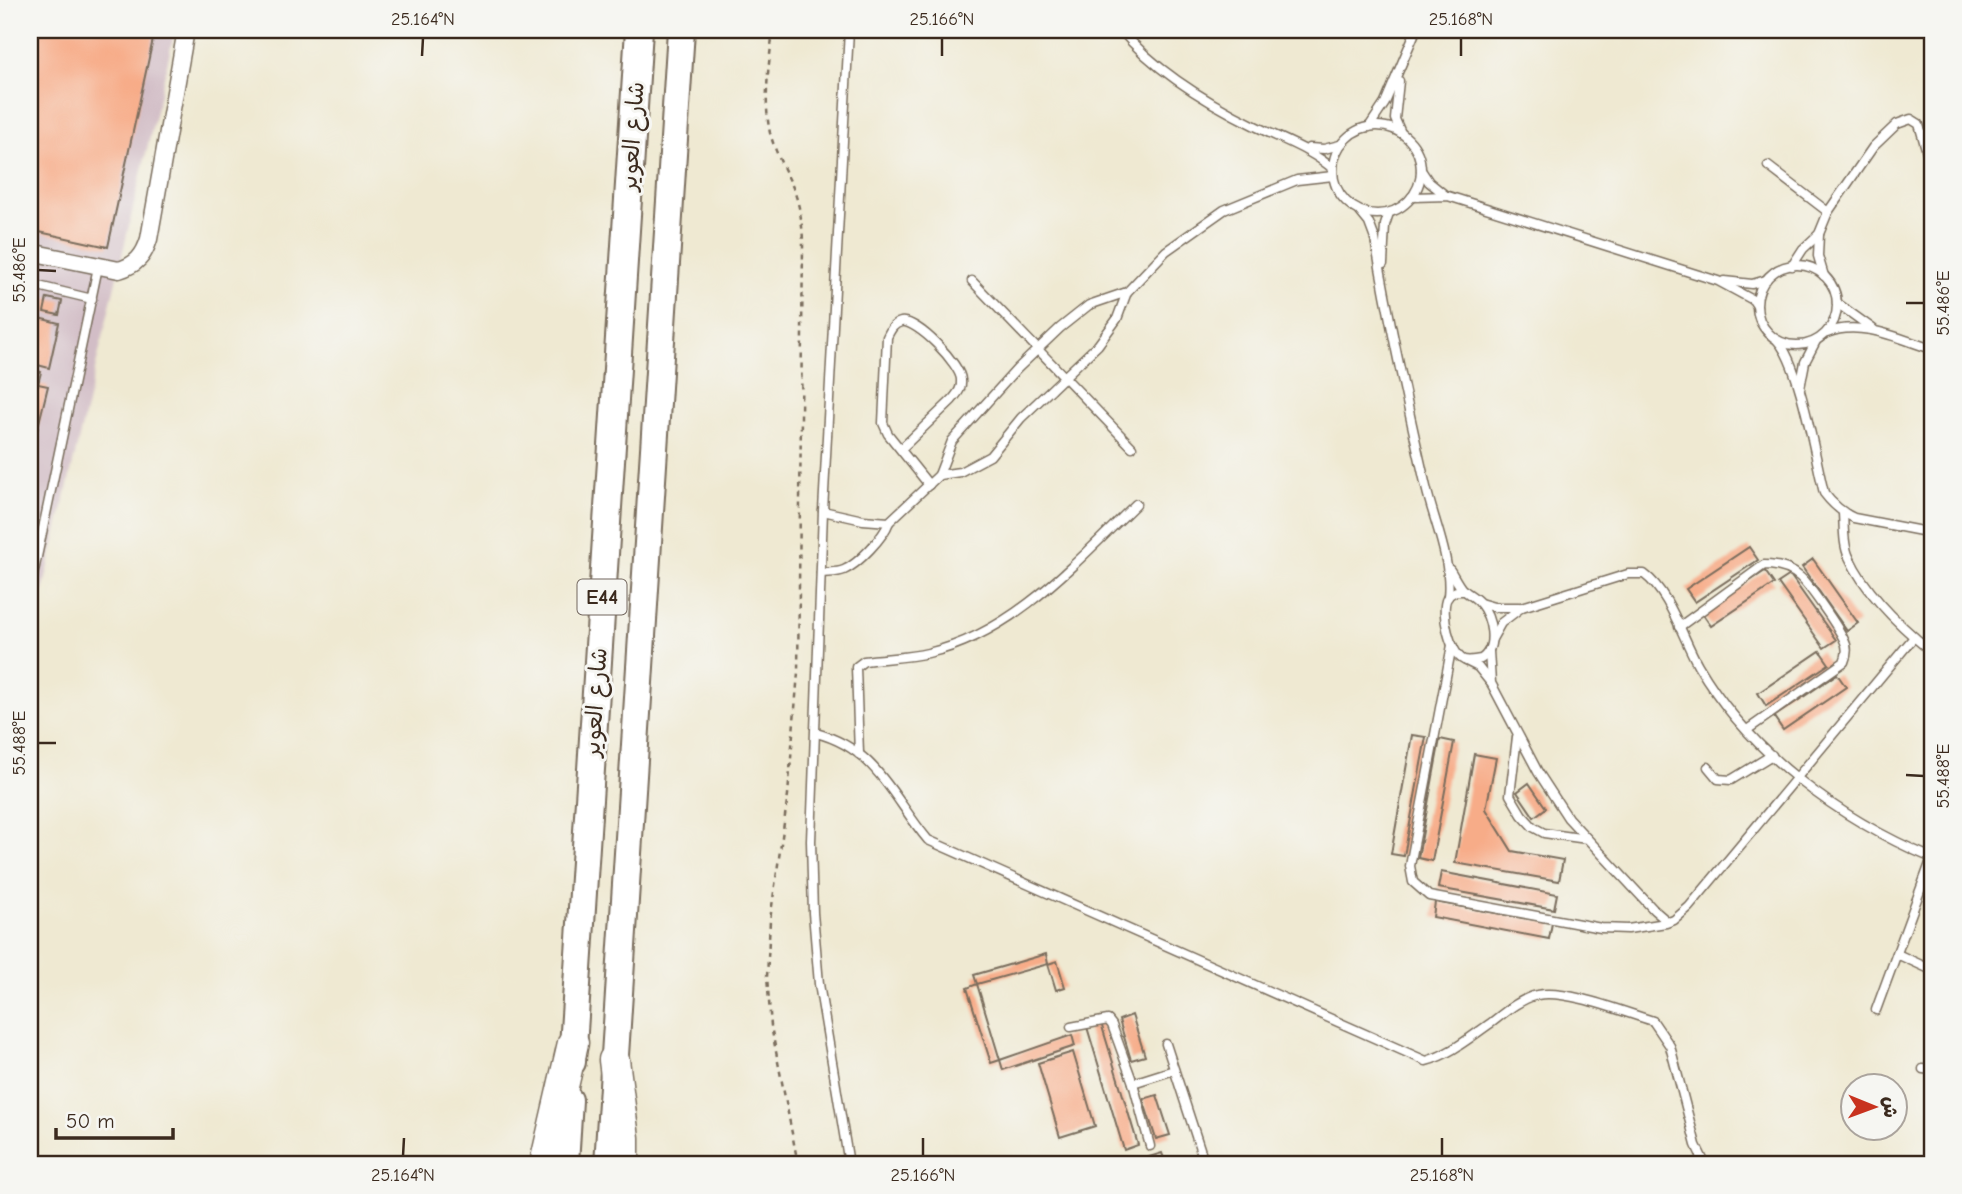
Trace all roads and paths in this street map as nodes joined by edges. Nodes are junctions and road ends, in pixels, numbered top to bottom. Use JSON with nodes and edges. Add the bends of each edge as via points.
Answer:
{"nodes":[{"id":1,"x":187,"y":30,"type":"edge"},
{"id":2,"x":639,"y":30,"type":"edge"},
{"id":3,"x":681,"y":30,"type":"edge"},
{"id":4,"x":773,"y":30,"type":"edge"},
{"id":5,"x":849,"y":30,"type":"edge"},
{"id":6,"x":1121,"y":30,"type":"edge"},
{"id":7,"x":1416,"y":30,"type":"edge"},
{"id":8,"x":1402,"y":64,"type":"junction"},
{"id":9,"x":1369,"y":127,"type":"junction"},
{"id":10,"x":1401,"y":133,"type":"junction"},
{"id":11,"x":1286,"y":142,"type":"junction"},
{"id":12,"x":1342,"y":143,"type":"junction"},
{"id":13,"x":1768,"y":166,"type":"dead end"},
{"id":14,"x":1421,"y":170,"type":"junction"},
{"id":15,"x":1932,"y":170,"type":"edge"},
{"id":16,"x":1333,"y":173,"type":"junction"},
{"id":17,"x":1448,"y":196,"type":"junction"},
{"id":18,"x":1412,"y":197,"type":"junction"},
{"id":19,"x":1360,"y":212,"type":"junction"},
{"id":20,"x":1828,"y":212,"type":"junction"},
{"id":21,"x":1389,"y":214,"type":"junction"},
{"id":22,"x":1819,"y":234,"type":"junction"},
{"id":23,"x":30,"y":252,"type":"edge"},
{"id":24,"x":1792,"y":266,"type":"junction"},
{"id":25,"x":98,"y":267,"type":"junction"},
{"id":26,"x":1824,"y":276,"type":"junction"},
{"id":27,"x":1768,"y":279,"type":"junction"},
{"id":28,"x":972,"y":281,"type":"dead end"},
{"id":29,"x":1718,"y":281,"type":"junction"},
{"id":30,"x":30,"y":284,"type":"edge"},
{"id":31,"x":1383,"y":288,"type":"junction"},
{"id":32,"x":1127,"y":292,"type":"junction"},
{"id":33,"x":92,"y":299,"type":"junction"},
{"id":34,"x":1837,"y":303,"type":"junction"},
{"id":35,"x":1757,"y":306,"type":"junction"},
{"id":36,"x":1878,"y":332,"type":"junction"},
{"id":37,"x":1825,"y":334,"type":"junction"},
{"id":38,"x":1777,"y":340,"type":"junction"},
{"id":39,"x":1817,"y":340,"type":"junction"},
{"id":40,"x":1038,"y":349,"type":"junction"},
{"id":41,"x":1932,"y":349,"type":"edge"},
{"id":42,"x":1065,"y":376,"type":"junction"},
{"id":43,"x":1800,"y":391,"type":"junction"},
{"id":44,"x":1132,"y":447,"type":"dead end"},
{"id":45,"x":901,"y":449,"type":"junction"},
{"id":46,"x":939,"y":475,"type":"junction"},
{"id":47,"x":929,"y":485,"type":"junction"},
{"id":48,"x":1136,"y":504,"type":"dead end"},
{"id":49,"x":823,"y":511,"type":"junction"},
{"id":50,"x":1843,"y":513,"type":"junction"},
{"id":51,"x":890,"y":522,"type":"junction"},
{"id":52,"x":1932,"y":533,"type":"edge"},
{"id":53,"x":33,"y":560,"type":"edge"},
{"id":54,"x":1447,"y":564,"type":"junction"},
{"id":55,"x":821,"y":573,"type":"junction"},
{"id":56,"x":30,"y":590,"type":"edge"},
{"id":57,"x":1465,"y":591,"type":"junction"},
{"id":58,"x":1448,"y":597,"type":"junction"},
{"id":59,"x":1480,"y":603,"type":"junction"},
{"id":60,"x":1522,"y":607,"type":"junction"},
{"id":61,"x":1679,"y":627,"type":"junction"},
{"id":62,"x":1914,"y":637,"type":"junction"},
{"id":63,"x":1492,"y":639,"type":"junction"},
{"id":64,"x":1452,"y":645,"type":"junction"},
{"id":65,"x":1489,"y":651,"type":"junction"},
{"id":66,"x":1932,"y":652,"type":"edge"},
{"id":67,"x":1464,"y":659,"type":"junction"},
{"id":68,"x":1491,"y":683,"type":"junction"},
{"id":69,"x":1747,"y":730,"type":"junction"},
{"id":70,"x":816,"y":733,"type":"junction"},
{"id":71,"x":1517,"y":734,"type":"junction"},
{"id":72,"x":859,"y":754,"type":"junction"},
{"id":73,"x":1772,"y":755,"type":"junction"},
{"id":74,"x":1708,"y":767,"type":"dead end"},
{"id":75,"x":1797,"y":778,"type":"junction"},
{"id":76,"x":1588,"y":839,"type":"junction"},
{"id":77,"x":1932,"y":858,"type":"edge"},
{"id":78,"x":1668,"y":922,"type":"junction"},
{"id":79,"x":1897,"y":954,"type":"junction"},
{"id":80,"x":1932,"y":970,"type":"edge"},
{"id":81,"x":1876,"y":1010,"type":"dead end"},
{"id":82,"x":1071,"y":1027,"type":"dead end"},
{"id":83,"x":573,"y":1043,"type":"junction"},
{"id":84,"x":1166,"y":1044,"type":"dead end"},
{"id":85,"x":614,"y":1060,"type":"junction"},
{"id":86,"x":1174,"y":1070,"type":"junction"},
{"id":87,"x":1133,"y":1083,"type":"junction"},
{"id":88,"x":1150,"y":1146,"type":"dead end"},
{"id":89,"x":545,"y":1164,"type":"edge"},
{"id":90,"x":565,"y":1164,"type":"edge"},
{"id":91,"x":608,"y":1164,"type":"edge"},
{"id":92,"x":624,"y":1164,"type":"edge"},
{"id":93,"x":797,"y":1164,"type":"edge"},
{"id":94,"x":849,"y":1164,"type":"edge"},
{"id":95,"x":1205,"y":1164,"type":"edge"},
{"id":96,"x":1705,"y":1164,"type":"edge"}],
"edges":[{"from":1,"to":25,"type":"street","via":[[146,250],[130,267]]},
{"from":2,"to":83,"type":"highway","name":"شارع العوير","number":"E44"},
{"from":3,"to":85,"type":"highway","name":"شارع العوير","number":"E44"},
{"from":4,"to":93,"type":"path","via":[[768,118],[779,160],[796,197],[803,247],[797,672],[767,977]]},
{"from":5,"to":49,"type":"lane"},
{"from":6,"to":11,"type":"lane","via":[[1174,77]]},
{"from":7,"to":8,"type":"lane"},
{"from":8,"to":9,"type":"lane"},
{"from":8,"to":10,"type":"lane","via":[[1395,111]]},
{"from":9,"to":10,"type":"lane","via":[[1388,127]]},
{"from":9,"to":12,"type":"lane"},
{"from":10,"to":14,"type":"lane","via":[[1415,149]]},
{"from":11,"to":12,"type":"lane","via":[[1317,150]]},
{"from":11,"to":16,"type":"lane","via":[[1315,155]]},
{"from":12,"to":16,"type":"lane"},
{"from":13,"to":20,"type":"lane"},
{"from":14,"to":17,"type":"lane","via":[[1433,187]]},
{"from":14,"to":18,"type":"lane"},
{"from":15,"to":20,"type":"lane","via":[[1919,124],[1904,121],[1873,147]]},
{"from":16,"to":19,"type":"lane","via":[[1338,192]]},
{"from":16,"to":32,"type":"lane","via":[[1297,180],[1224,210],[1166,251]]},
{"from":17,"to":18,"type":"lane"},
{"from":17,"to":29,"type":"lane"},
{"from":18,"to":21,"type":"lane"},
{"from":19,"to":21,"type":"lane"},
{"from":19,"to":31,"type":"lane","via":[[1372,229]]},
{"from":20,"to":22,"type":"lane"},
{"from":21,"to":31,"type":"lane"},
{"from":22,"to":24,"type":"lane"},
{"from":22,"to":26,"type":"lane","via":[[1818,256]]},
{"from":23,"to":25,"type":"street"},
{"from":24,"to":26,"type":"lane","via":[[1814,269]]},
{"from":24,"to":27,"type":"lane"},
{"from":25,"to":33,"type":"lane"},
{"from":26,"to":34,"type":"lane"},
{"from":27,"to":29,"type":"lane","via":[[1752,284]]},
{"from":27,"to":35,"type":"lane"},
{"from":28,"to":40,"type":"lane"},
{"from":29,"to":35,"type":"lane"},
{"from":30,"to":33,"type":"lane"},
{"from":31,"to":54,"type":"lane","via":[[1427,494]]},
{"from":32,"to":40,"type":"lane","via":[[1089,305]]},
{"from":32,"to":42,"type":"lane","via":[[1098,345]]},
{"from":33,"to":53,"type":"lane"},
{"from":34,"to":36,"type":"lane"},
{"from":34,"to":37,"type":"lane","via":[[1833,324]]},
{"from":35,"to":38,"type":"lane","via":[[1767,331]]},
{"from":36,"to":37,"type":"lane","via":[[1841,329]]},
{"from":36,"to":41,"type":"lane"},
{"from":37,"to":39,"type":"lane"},
{"from":38,"to":39,"type":"lane","via":[[1789,345]]},
{"from":38,"to":43,"type":"lane"},
{"from":39,"to":43,"type":"lane","via":[[1807,356]]},
{"from":40,"to":42,"type":"lane"},
{"from":40,"to":46,"type":"lane","via":[[952,441]]},
{"from":42,"to":44,"type":"lane"},
{"from":42,"to":46,"type":"lane","via":[[990,456],[960,472]]},
{"from":43,"to":50,"type":"lane","via":[[1824,493]]},
{"from":45,"to":45,"type":"lane","via":[[883,423],[887,337],[893,326],[909,322],[958,368],[961,380],[952,400]]},
{"from":45,"to":47,"type":"lane"},
{"from":46,"to":47,"type":"lane"},
{"from":47,"to":51,"type":"lane"},
{"from":48,"to":72,"type":"lane","via":[[1043,594],[976,636],[928,653],[864,661],[856,667]]},
{"from":49,"to":51,"type":"lane"},
{"from":49,"to":55,"type":"lane"},
{"from":50,"to":52,"type":"lane"},
{"from":50,"to":62,"type":"lane","via":[[1848,555],[1871,592]]},
{"from":51,"to":55,"type":"lane","via":[[886,532],[845,569]]},
{"from":53,"to":56,"type":"lane"},
{"from":54,"to":57,"type":"lane"},
{"from":54,"to":58,"type":"lane"},
{"from":55,"to":70,"type":"lane"},
{"from":57,"to":58,"type":"lane"},
{"from":57,"to":59,"type":"lane"},
{"from":58,"to":64,"type":"lane","via":[[1444,616]]},
{"from":59,"to":60,"type":"lane"},
{"from":59,"to":63,"type":"lane"},
{"from":60,"to":61,"type":"lane","via":[[1636,572],[1649,578],[1663,595]]},
{"from":60,"to":63,"type":"lane","via":[[1501,623]]},
{"from":61,"to":69,"type":"lane","via":[[1698,665]]},
{"from":61,"to":69,"type":"lane","via":[[1764,565],[1772,565],[1802,578],[1844,639],[1844,662]]},
{"from":62,"to":66,"type":"lane"},
{"from":62,"to":75,"type":"lane"},
{"from":63,"to":65,"type":"lane"},
{"from":64,"to":67,"type":"lane"},
{"from":64,"to":78,"type":"lane","via":[[1410,866],[1416,887],[1429,896],[1601,928]]},
{"from":65,"to":67,"type":"lane","via":[[1481,659]]},
{"from":65,"to":68,"type":"lane"},
{"from":67,"to":68,"type":"lane"},
{"from":68,"to":71,"type":"lane"},
{"from":69,"to":73,"type":"lane"},
{"from":70,"to":72,"type":"lane"},
{"from":70,"to":94,"type":"lane","via":[[813,913],[828,1044]]},
{"from":71,"to":76,"type":"lane","via":[[1569,818]]},
{"from":71,"to":76,"type":"lane","via":[[1510,795],[1522,815],[1544,833]]},
{"from":72,"to":96,"type":"lane","via":[[878,770],[928,840],[1426,1061],[1449,1054],[1535,996],[1572,997],[1654,1021],[1670,1046]]},
{"from":73,"to":74,"type":"lane","via":[[1731,780],[1718,779]]},
{"from":73,"to":75,"type":"lane"},
{"from":75,"to":77,"type":"lane","via":[[1844,813]]},
{"from":75,"to":78,"type":"lane","via":[[1689,907]]},
{"from":76,"to":78,"type":"lane"},
{"from":77,"to":79,"type":"lane"},
{"from":79,"to":80,"type":"lane"},
{"from":79,"to":81,"type":"lane"},
{"from":82,"to":87,"type":"lane","via":[[1108,1020]]},
{"from":83,"to":89,"type":"highway"},
{"from":83,"to":90,"type":"highway","name":"شارع العوير","number":"E44"},
{"from":84,"to":86,"type":"lane"},
{"from":85,"to":91,"type":"highway","name":"شارع العوير","number":"E44"},
{"from":85,"to":92,"type":"highway"},
{"from":86,"to":87,"type":"lane"},
{"from":86,"to":95,"type":"lane"},
{"from":87,"to":88,"type":"lane"}]}
